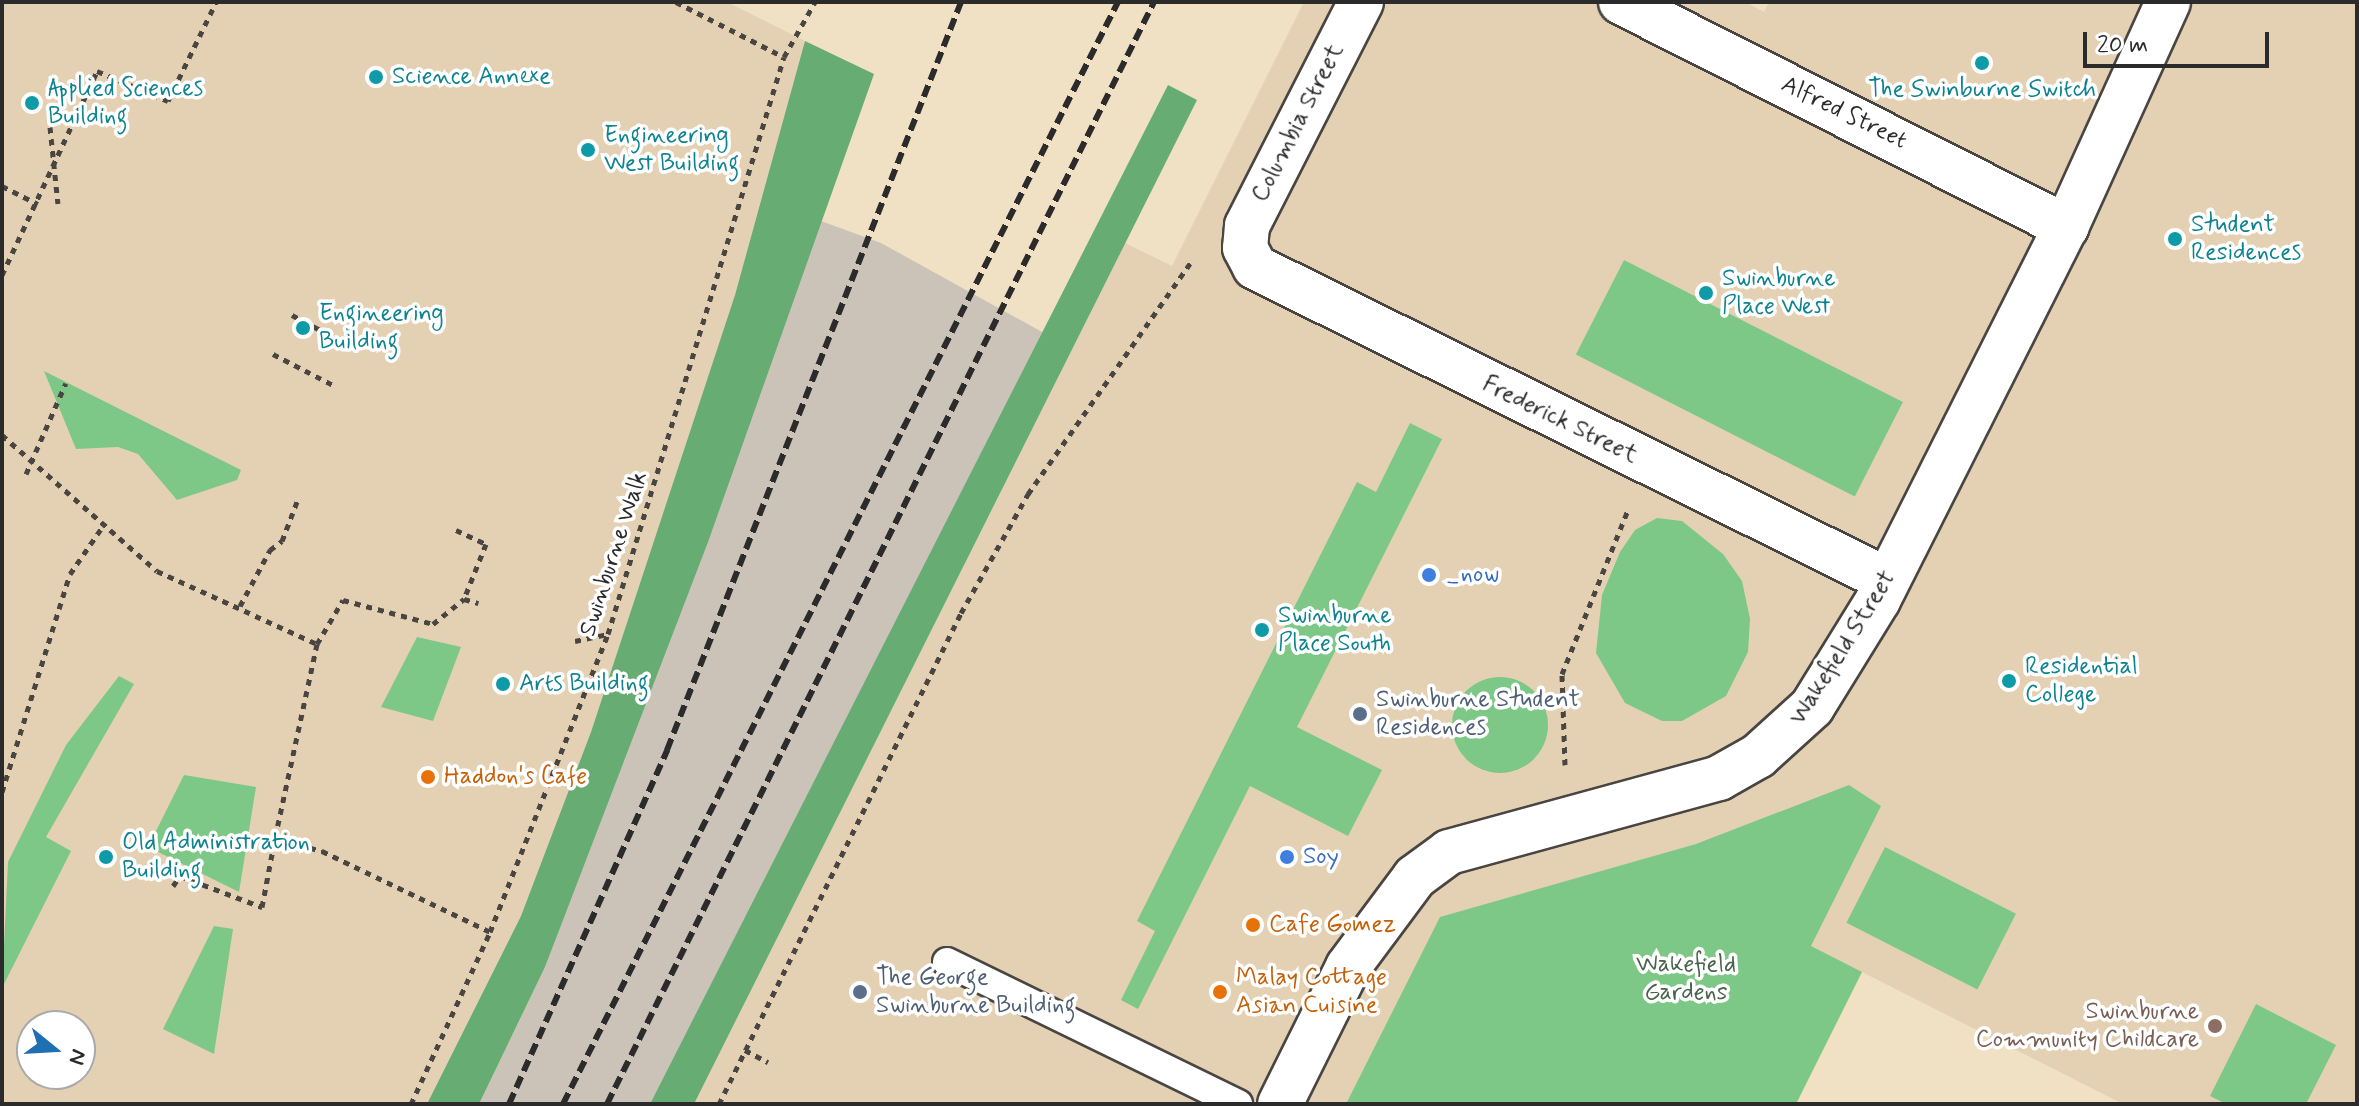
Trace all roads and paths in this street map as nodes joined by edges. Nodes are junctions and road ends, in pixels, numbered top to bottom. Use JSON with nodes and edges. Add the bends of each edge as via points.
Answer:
{"nodes":[{"id":1,"x":216,"y":2,"type":"edge"},
{"id":2,"x":676,"y":2,"type":"edge"},
{"id":3,"x":815,"y":2,"type":"edge"},
{"id":4,"x":1361,"y":2,"type":"edge"},
{"id":5,"x":1621,"y":2,"type":"edge"},
{"id":6,"x":2168,"y":2,"type":"edge"},
{"id":7,"x":784,"y":57,"type":"junction"},
{"id":8,"x":50,"y":127,"type":"dead end"},
{"id":9,"x":2,"y":186,"type":"edge"},
{"id":10,"x":38,"y":204,"type":"junction"},
{"id":11,"x":58,"y":204,"type":"dead end"},
{"id":12,"x":2066,"y":227,"type":"junction"},
{"id":13,"x":1245,"y":248,"type":"junction"},
{"id":14,"x":2,"y":275,"type":"edge"},
{"id":15,"x":292,"y":315,"type":"dead end"},
{"id":16,"x":352,"y":347,"type":"dead end"},
{"id":17,"x":273,"y":354,"type":"dead end"},
{"id":18,"x":66,"y":383,"type":"dead end"},
{"id":19,"x":335,"y":386,"type":"dead end"},
{"id":20,"x":2,"y":435,"type":"edge"},
{"id":21,"x":1647,"y":462,"type":"junction"},
{"id":22,"x":26,"y":474,"type":"dead end"},
{"id":23,"x":298,"y":499,"type":"dead end"},
{"id":24,"x":105,"y":523,"type":"junction"},
{"id":25,"x":456,"y":530,"type":"dead end"},
{"id":26,"x":1882,"y":590,"type":"junction"},
{"id":27,"x":464,"y":599,"type":"junction"},
{"id":28,"x":478,"y":603,"type":"dead end"},
{"id":29,"x":240,"y":606,"type":"junction"},
{"id":30,"x":608,"y":634,"type":"junction"},
{"id":31,"x":575,"y":641,"type":"dead end"},
{"id":32,"x":317,"y":644,"type":"junction"},
{"id":33,"x":4,"y":784,"type":"edge"},
{"id":34,"x":2,"y":792,"type":"edge"},
{"id":35,"x":1568,"y":818,"type":"junction"},
{"id":36,"x":275,"y":838,"type":"junction"},
{"id":37,"x":173,"y":886,"type":"dead end"},
{"id":38,"x":490,"y":932,"type":"junction"},
{"id":39,"x":947,"y":962,"type":"dead end"},
{"id":40,"x":745,"y":1050,"type":"junction"},
{"id":41,"x":768,"y":1062,"type":"dead end"},
{"id":42,"x":411,"y":1104,"type":"edge"},
{"id":43,"x":719,"y":1104,"type":"edge"},
{"id":44,"x":1238,"y":1104,"type":"edge"},
{"id":45,"x":1280,"y":1104,"type":"edge"}],
"edges":[{"from":1,"to":10,"type":"path","via":[[168,101],[97,71]]},
{"from":2,"to":7,"type":"path"},
{"from":3,"to":7,"type":"path","name":"Swinburne Walk"},
{"from":4,"to":13,"type":"street","name":"Columbia Street","via":[[1255,206]]},
{"from":5,"to":12,"type":"street","name":"Alfred Street"},
{"from":6,"to":12,"type":"street","name":"Wakefield Street"},
{"from":7,"to":30,"type":"path","name":"Swinburne Walk"},
{"from":8,"to":11,"type":"path","bridge":true},
{"from":9,"to":10,"type":"path"},
{"from":10,"to":14,"type":"path"},
{"from":12,"to":26,"type":"street","name":"Wakefield Street"},
{"from":13,"to":21,"type":"street","name":"Frederick Street","via":[[1275,282]]},
{"from":13,"to":40,"type":"path","via":[[1197,256],[1177,278],[1028,494],[961,613]]},
{"from":15,"to":16,"type":"path"},
{"from":17,"to":19,"type":"path"},
{"from":18,"to":22,"type":"path","bridge":true},
{"from":20,"to":24,"type":"path"},
{"from":21,"to":26,"type":"street","name":"Frederick Street"},
{"from":21,"to":35,"type":"path","via":[[1562,674]]},
{"from":23,"to":29,"type":"path","via":[[282,541],[270,550]]},
{"from":24,"to":29,"type":"path","via":[[157,571]]},
{"from":24,"to":33,"type":"path","via":[[70,574]]},
{"from":25,"to":27,"type":"path","via":[[486,544]]},
{"from":26,"to":35,"type":"street","name":"Wakefield Street","via":[[1782,740],[1719,778]]},
{"from":27,"to":28,"type":"path"},
{"from":27,"to":32,"type":"path","via":[[433,624],[343,600]]},
{"from":29,"to":32,"type":"path"},
{"from":30,"to":31,"type":"path"},
{"from":30,"to":38,"type":"path","name":"Swinburne Walk"},
{"from":32,"to":36,"type":"path"},
{"from":33,"to":34,"type":"path"},
{"from":35,"to":45,"type":"street","name":"Wakefield Street","via":[[1449,852],[1415,877],[1348,967]]},
{"from":36,"to":37,"type":"path","via":[[262,907],[180,876]]},
{"from":36,"to":38,"type":"path","via":[[352,864]]},
{"from":38,"to":42,"type":"path","name":"Swinburne Walk"},
{"from":39,"to":44,"type":"lane"},
{"from":40,"to":41,"type":"path"},
{"from":40,"to":43,"type":"path"}]}
